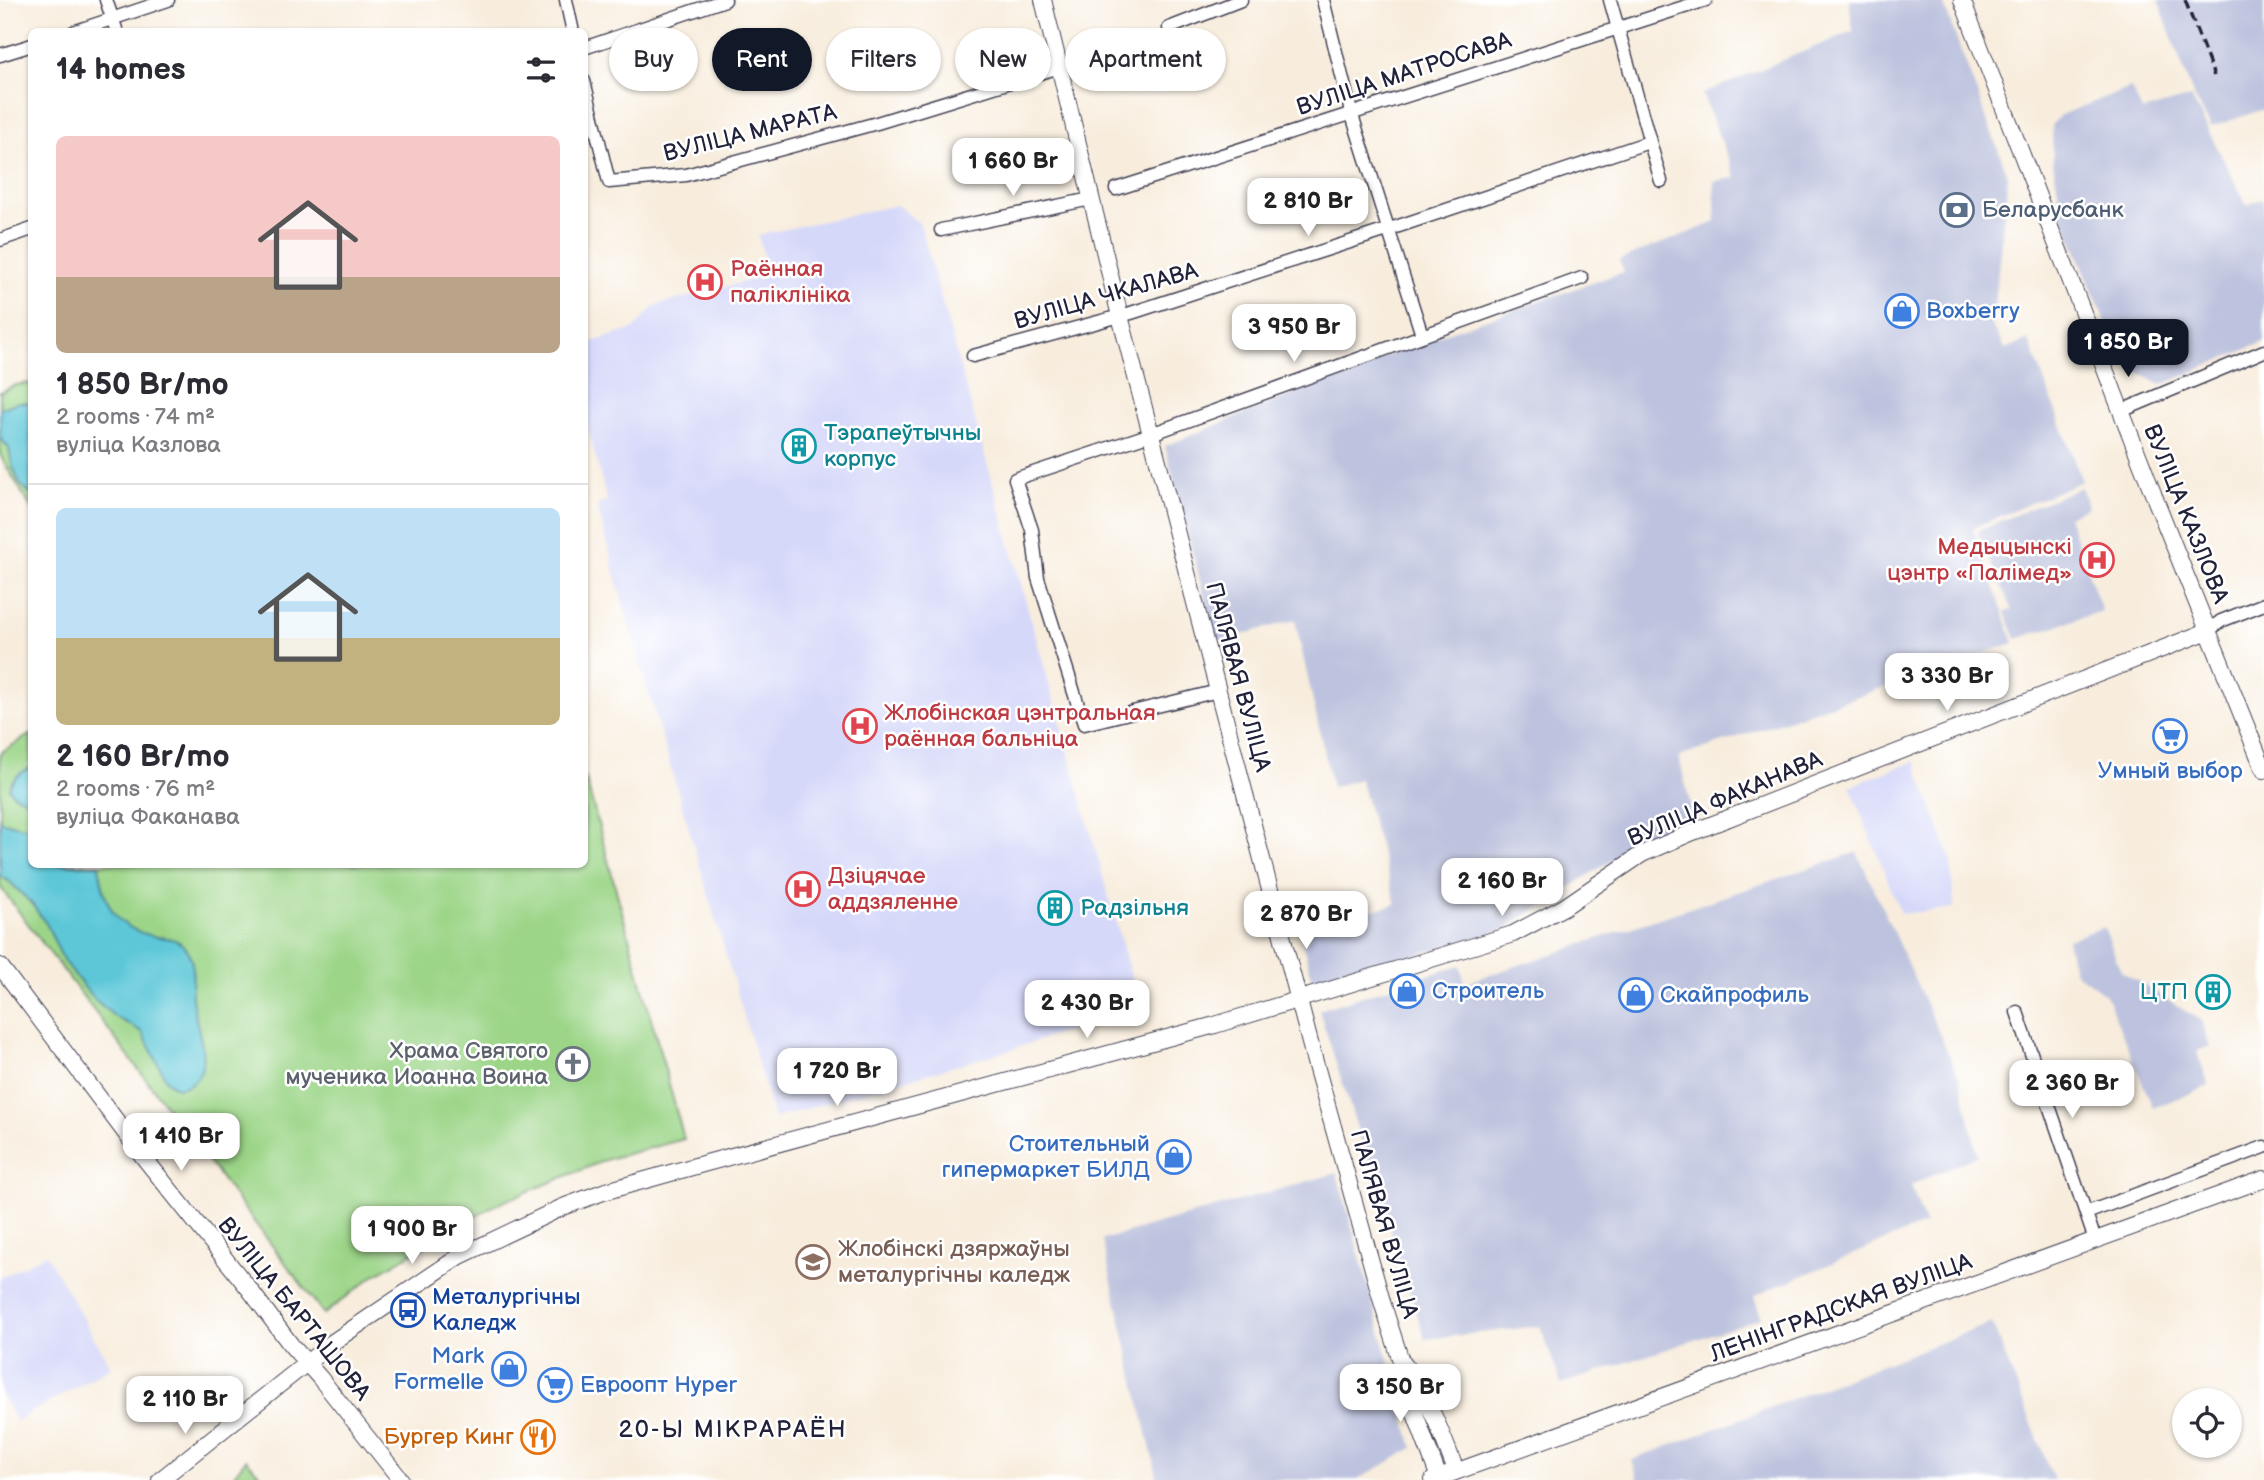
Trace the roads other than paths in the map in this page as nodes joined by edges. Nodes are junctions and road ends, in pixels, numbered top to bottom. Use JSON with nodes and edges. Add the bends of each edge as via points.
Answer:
{"nodes":[{"id":1,"x":106,"y":0,"type":"edge"},
{"id":2,"x":168,"y":0,"type":"edge"},
{"id":3,"x":566,"y":0,"type":"edge"},
{"id":4,"x":725,"y":0,"type":"edge"},
{"id":5,"x":1044,"y":0,"type":"edge"},
{"id":6,"x":1241,"y":0,"type":"edge"},
{"id":7,"x":1323,"y":0,"type":"edge"},
{"id":8,"x":1610,"y":0,"type":"edge"},
{"id":9,"x":1706,"y":0,"type":"edge"},
{"id":10,"x":1962,"y":0,"type":"edge"},
{"id":11,"x":112,"y":19,"type":"junction"},
{"id":12,"x":85,"y":28,"type":"edge"},
{"id":13,"x":115,"y":28,"type":"edge"},
{"id":14,"x":572,"y":28,"type":"edge"},
{"id":15,"x":1169,"y":28,"type":"dead end"},
{"id":16,"x":1616,"y":28,"type":"junction"},
{"id":17,"x":28,"y":46,"type":"edge"},
{"id":18,"x":588,"y":46,"type":"edge"},
{"id":19,"x":0,"y":55,"type":"edge"},
{"id":20,"x":1059,"y":66,"type":"junction"},
{"id":21,"x":588,"y":97,"type":"edge"},
{"id":22,"x":1351,"y":112,"type":"junction"},
{"id":23,"x":1649,"y":142,"type":"junction"},
{"id":24,"x":1661,"y":181,"type":"dead end"},
{"id":25,"x":1116,"y":189,"type":"dead end"},
{"id":26,"x":1091,"y":199,"type":"junction"},
{"id":27,"x":28,"y":230,"type":"edge"},
{"id":28,"x":941,"y":230,"type":"dead end"},
{"id":29,"x":1387,"y":230,"type":"junction"},
{"id":30,"x":0,"y":240,"type":"edge"},
{"id":31,"x":1582,"y":278,"type":"dead end"},
{"id":32,"x":1120,"y":316,"type":"junction"},
{"id":33,"x":1422,"y":335,"type":"junction"},
{"id":34,"x":2264,"y":351,"type":"edge"},
{"id":35,"x":973,"y":356,"type":"dead end"},
{"id":36,"x":2121,"y":411,"type":"junction"},
{"id":37,"x":1151,"y":434,"type":"junction"},
{"id":38,"x":2264,"y":604,"type":"edge"},
{"id":39,"x":2208,"y":631,"type":"junction"},
{"id":40,"x":1217,"y":691,"type":"junction"},
{"id":41,"x":2264,"y":770,"type":"edge"},
{"id":42,"x":0,"y":966,"type":"edge"},
{"id":43,"x":1299,"y":1000,"type":"junction"},
{"id":44,"x":2017,"y":1012,"type":"dead end"},
{"id":45,"x":2264,"y":1147,"type":"edge"},
{"id":46,"x":2264,"y":1180,"type":"edge"},
{"id":47,"x":2086,"y":1213,"type":"junction"},
{"id":48,"x":2095,"y":1240,"type":"junction"},
{"id":49,"x":1401,"y":1361,"type":"junction"},
{"id":50,"x":307,"y":1363,"type":"junction"},
{"id":51,"x":1458,"y":1476,"type":"edge"},
{"id":52,"x":1438,"y":1479,"type":"edge"},
{"id":53,"x":160,"y":1480,"type":"edge"},
{"id":54,"x":401,"y":1480,"type":"edge"}],
"edges":[{"from":1,"to":11,"type":"street"},
{"from":2,"to":11,"type":"street"},
{"from":3,"to":14,"type":"street"},
{"from":4,"to":18,"type":"street"},
{"from":5,"to":20,"type":"main road","name":"ПАЛЯВАЯ ВУЛІЦА"},
{"from":6,"to":15,"type":"street"},
{"from":7,"to":22,"type":"street"},
{"from":8,"to":16,"type":"street"},
{"from":9,"to":16,"type":"street","name":"ВУЛІЦА МАТРОСАВА"},
{"from":10,"to":36,"type":"main road","name":"ВУЛІЦА КАЗЛОВА"},
{"from":11,"to":12,"type":"street"},
{"from":11,"to":13,"type":"street"},
{"from":16,"to":22,"type":"street","name":"ВУЛІЦА МАТРОСАВА"},
{"from":16,"to":23,"type":"street"},
{"from":17,"to":19,"type":"street"},
{"from":20,"to":21,"type":"street","name":"ВУЛІЦА МАРАТА","via":[[877,123],[686,174],[609,182]]},
{"from":20,"to":26,"type":"main road","name":"ПАЛЯВАЯ ВУЛІЦА"},
{"from":22,"to":25,"type":"street","name":"ВУЛІЦА МАТРОСАВА"},
{"from":22,"to":29,"type":"street"},
{"from":23,"to":24,"type":"street"},
{"from":23,"to":29,"type":"street","name":"ВУЛІЦА ЧКАЛАВА"},
{"from":26,"to":28,"type":"street"},
{"from":26,"to":32,"type":"main road","name":"ПАЛЯВАЯ ВУЛІЦА"},
{"from":27,"to":30,"type":"street"},
{"from":29,"to":32,"type":"street","name":"ВУЛІЦА ЧКАЛАВА"},
{"from":29,"to":33,"type":"street"},
{"from":31,"to":33,"type":"street"},
{"from":32,"to":35,"type":"street","name":"ВУЛІЦА ЧКАЛАВА"},
{"from":32,"to":37,"type":"main road","name":"ПАЛЯВАЯ ВУЛІЦА"},
{"from":33,"to":37,"type":"street"},
{"from":34,"to":36,"type":"street"},
{"from":36,"to":39,"type":"main road","name":"ВУЛІЦА КАЗЛОВА"},
{"from":37,"to":40,"type":"main road","name":"ПАЛЯВАЯ ВУЛІЦА"},
{"from":37,"to":40,"type":"street","via":[[1016,479],[1032,530],[1038,578],[1084,724]]},
{"from":38,"to":39,"type":"street","name":"ВУЛІЦА ФАКАНАВА"},
{"from":39,"to":41,"type":"main road","name":"ВУЛІЦА КАЗЛОВА"},
{"from":39,"to":43,"type":"main road","name":"ВУЛІЦА ФАКАНАВА","via":[[1642,854],[1564,907],[1513,934]]},
{"from":40,"to":43,"type":"main road","name":"ПАЛЯВАЯ ВУЛІЦА"},
{"from":42,"to":50,"type":"main road","name":"ВУЛІЦА БАРТАШОВА"},
{"from":43,"to":49,"type":"main road","name":"ПАЛЯВАЯ ВУЛІЦА"},
{"from":43,"to":50,"type":"main road","name":"ВУЛІЦА ФАКАНАВА","via":[[603,1192],[460,1256]]},
{"from":44,"to":47,"type":"street"},
{"from":45,"to":47,"type":"street"},
{"from":46,"to":48,"type":"main road","name":"ЛЕНІНГРАДСКАЯ ВУЛІЦА"},
{"from":47,"to":48,"type":"street"},
{"from":48,"to":51,"type":"main road","name":"ЛЕНІНГРАДСКАЯ ВУЛІЦА"},
{"from":49,"to":51,"type":"main road","name":"ПАЛЯВАЯ ВУЛІЦА","via":[[1417,1382]]},
{"from":49,"to":52,"type":"main road","name":"ПАЛЯВАЯ ВУЛІЦА","via":[[1405,1387]]},
{"from":50,"to":53,"type":"main road","name":"ВУЛІЦА ФАКАНАВА"},
{"from":50,"to":54,"type":"main road","name":"ВУЛІЦА БАРТАШОВА"},
{"from":51,"to":52,"type":"main road","name":"ЛЕНІНГРАДСКАЯ ВУЛІЦА"}]}
